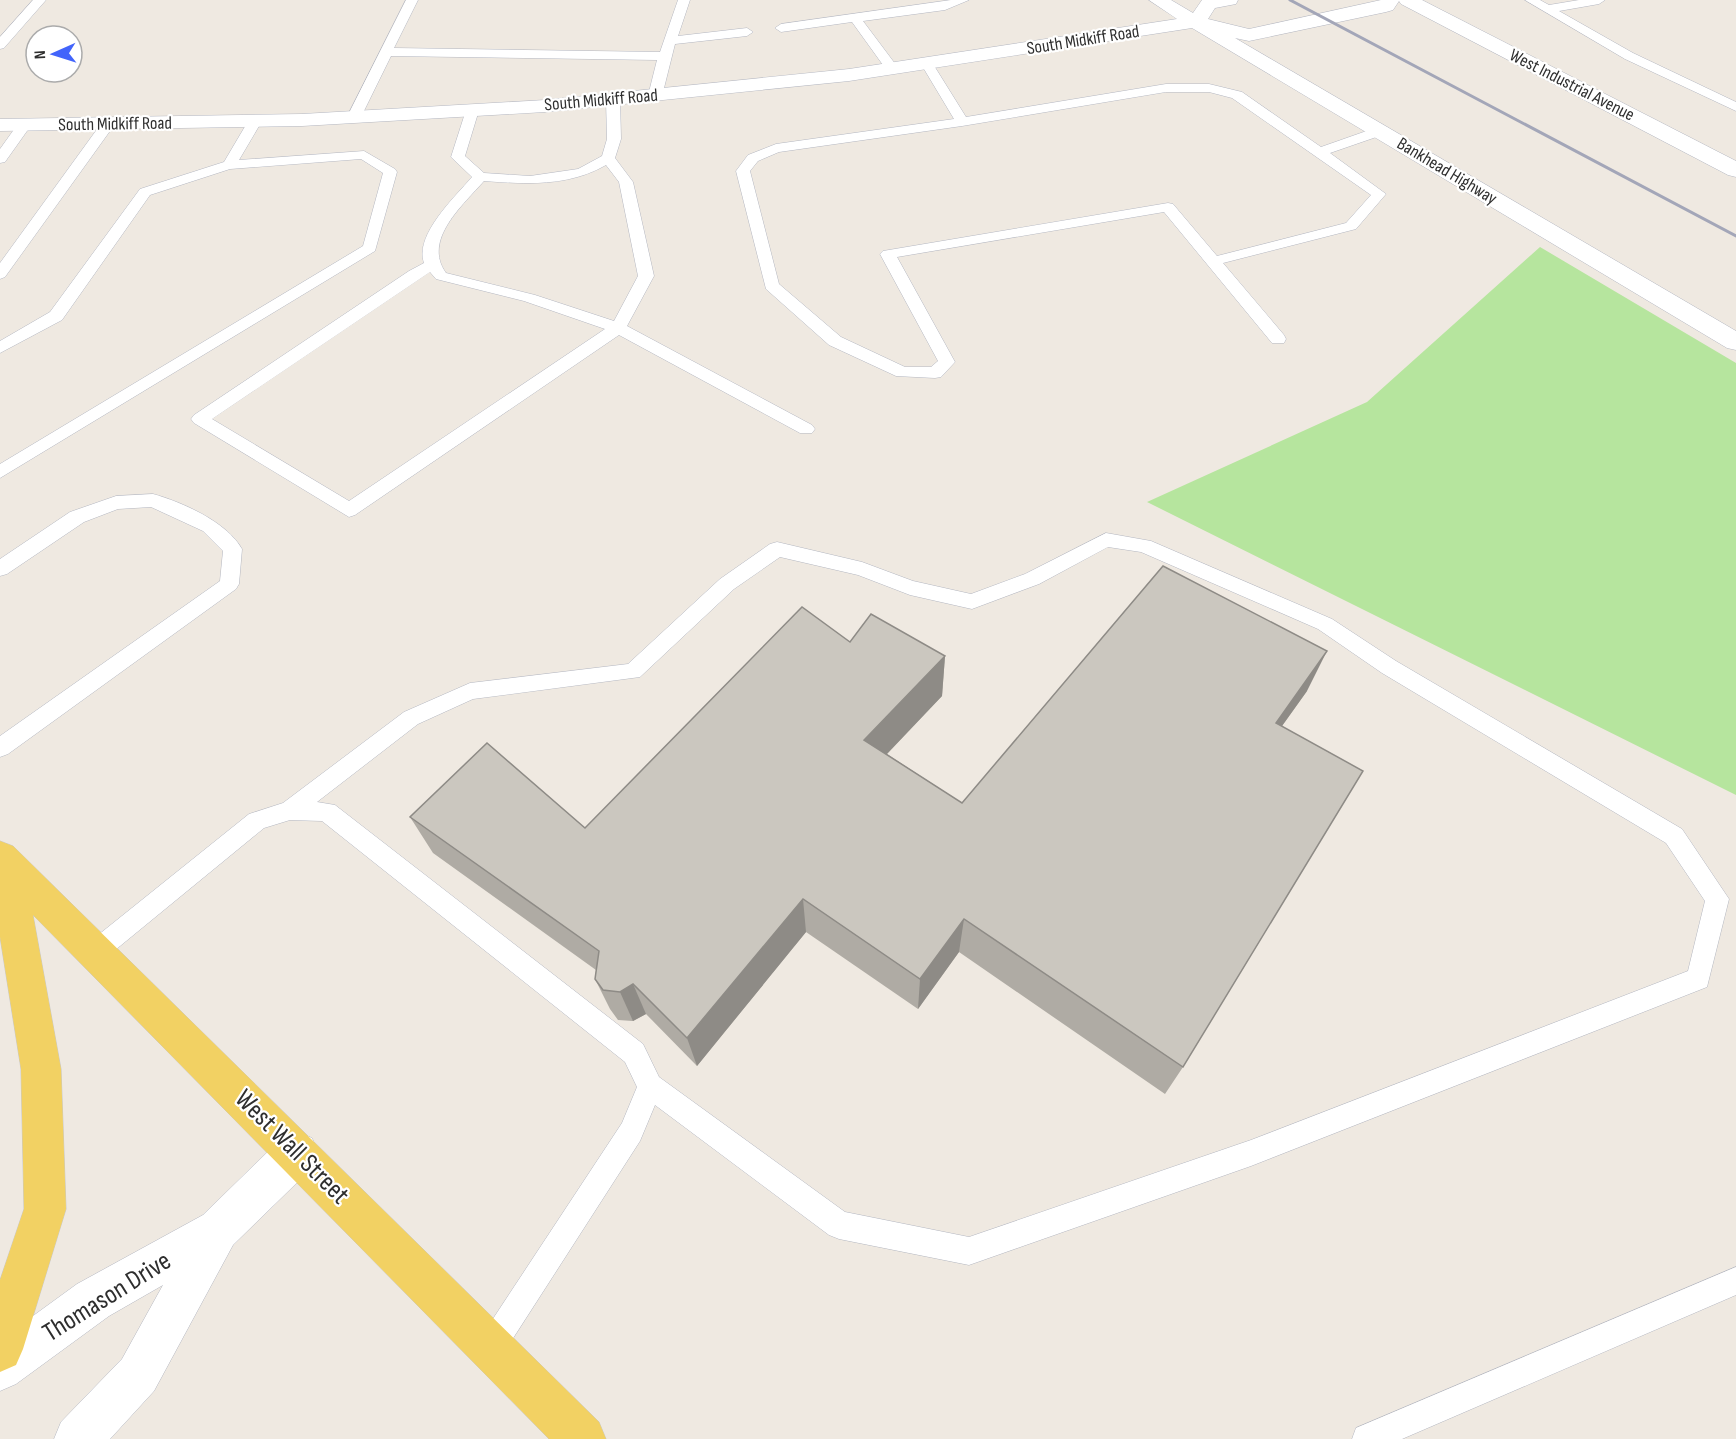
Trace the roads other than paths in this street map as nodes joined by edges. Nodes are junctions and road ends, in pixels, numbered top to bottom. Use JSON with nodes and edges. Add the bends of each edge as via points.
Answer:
{"nodes":[{"id":1,"x":40,"y":0,"type":"edge"},
{"id":2,"x":412,"y":0,"type":"edge"},
{"id":3,"x":684,"y":0,"type":"edge"},
{"id":4,"x":963,"y":0,"type":"edge"},
{"id":5,"x":1158,"y":0,"type":"edge"},
{"id":6,"x":1228,"y":0,"type":"edge"},
{"id":7,"x":1390,"y":0,"type":"edge"},
{"id":8,"x":1408,"y":0,"type":"edge"},
{"id":9,"x":1531,"y":0,"type":"edge"},
{"id":10,"x":1599,"y":0,"type":"edge"},
{"id":11,"x":1548,"y":9,"type":"junction"},
{"id":12,"x":855,"y":18,"type":"junction"},
{"id":13,"x":1196,"y":22,"type":"junction"},
{"id":14,"x":781,"y":28,"type":"dead end"},
{"id":15,"x":747,"y":32,"type":"dead end"},
{"id":16,"x":670,"y":41,"type":"junction"},
{"id":17,"x":0,"y":45,"type":"edge"},
{"id":18,"x":386,"y":52,"type":"junction"},
{"id":19,"x":665,"y":56,"type":"junction"},
{"id":20,"x":927,"y":64,"type":"junction"},
{"id":21,"x":893,"y":69,"type":"junction"},
{"id":22,"x":655,"y":96,"type":"junction"},
{"id":23,"x":613,"y":99,"type":"junction"},
{"id":24,"x":1736,"y":107,"type":"edge"},
{"id":25,"x":472,"y":110,"type":"junction"},
{"id":26,"x":354,"y":117,"type":"junction"},
{"id":27,"x":255,"y":122,"type":"junction"},
{"id":28,"x":962,"y":122,"type":"junction"},
{"id":29,"x":25,"y":124,"type":"junction"},
{"id":30,"x":108,"y":124,"type":"junction"},
{"id":31,"x":0,"y":125,"type":"edge"},
{"id":32,"x":1380,"y":131,"type":"junction"},
{"id":33,"x":1321,"y":152,"type":"junction"},
{"id":34,"x":608,"y":158,"type":"junction"},
{"id":35,"x":0,"y":159,"type":"edge"},
{"id":36,"x":229,"y":165,"type":"junction"},
{"id":37,"x":1736,"y":170,"type":"edge"},
{"id":38,"x":480,"y":177,"type":"junction"},
{"id":39,"x":1213,"y":261,"type":"junction"},
{"id":40,"x":433,"y":265,"type":"junction"},
{"id":41,"x":0,"y":274,"type":"edge"},
{"id":42,"x":618,"y":328,"type":"junction"},
{"id":43,"x":1278,"y":339,"type":"dead end"},
{"id":44,"x":1736,"y":342,"type":"edge"},
{"id":45,"x":0,"y":348,"type":"edge"},
{"id":46,"x":806,"y":429,"type":"dead end"},
{"id":47,"x":0,"y":472,"type":"edge"},
{"id":48,"x":0,"y":570,"type":"edge"},
{"id":49,"x":0,"y":748,"type":"edge"},
{"id":50,"x":290,"y":810,"type":"junction"},
{"id":51,"x":3,"y":860,"type":"edge"},
{"id":52,"x":95,"y":952,"type":"junction"},
{"id":53,"x":650,"y":1086,"type":"junction"},
{"id":54,"x":297,"y":1153,"type":"junction"},
{"id":55,"x":218,"y":1230,"type":"junction"},
{"id":56,"x":1736,"y":1281,"type":"edge"},
{"id":57,"x":491,"y":1347,"type":"junction"},
{"id":58,"x":0,"y":1349,"type":"edge"},
{"id":59,"x":0,"y":1368,"type":"edge"},
{"id":60,"x":78,"y":1439,"type":"edge"},
{"id":61,"x":582,"y":1439,"type":"edge"},
{"id":62,"x":1367,"y":1439,"type":"edge"}],
"edges":[{"from":1,"to":17,"type":"lane"},
{"from":2,"to":18,"type":"lane"},
{"from":3,"to":16,"type":"lane"},
{"from":4,"to":12,"type":"lane"},
{"from":5,"to":13,"type":"main road","name":"Bankhead Highway"},
{"from":6,"to":13,"type":"main road","via":[[1209,3]]},
{"from":7,"to":13,"type":"main road","name":"South Midkiff Road","via":[[1386,6],[1249,35]]},
{"from":8,"to":37,"type":"main road","name":"West Industrial Avenue"},
{"from":9,"to":11,"type":"lane"},
{"from":10,"to":11,"type":"lane"},
{"from":11,"to":24,"type":"lane","via":[[1629,56]]},
{"from":12,"to":14,"type":"lane"},
{"from":12,"to":21,"type":"lane"},
{"from":13,"to":20,"type":"main road","name":"South Midkiff Road"},
{"from":13,"to":32,"type":"main road","name":"Bankhead Highway"},
{"from":15,"to":16,"type":"lane"},
{"from":16,"to":19,"type":"lane"},
{"from":18,"to":19,"type":"lane"},
{"from":18,"to":26,"type":"lane"},
{"from":19,"to":22,"type":"lane"},
{"from":20,"to":21,"type":"main road","name":"South Midkiff Road"},
{"from":20,"to":28,"type":"lane"},
{"from":21,"to":22,"type":"main road","name":"South Midkiff Road"},
{"from":22,"to":23,"type":"main road","name":"South Midkiff Road"},
{"from":23,"to":25,"type":"main road","name":"South Midkiff Road"},
{"from":23,"to":34,"type":"lane","via":[[614,139]]},
{"from":25,"to":26,"type":"main road","name":"South Midkiff Road"},
{"from":25,"to":38,"type":"lane","via":[[459,157]]},
{"from":26,"to":27,"type":"main road","name":"South Midkiff Road"},
{"from":27,"to":30,"type":"main road","name":"South Midkiff Road"},
{"from":27,"to":36,"type":"lane"},
{"from":28,"to":33,"type":"lane","via":[[1166,88],[1209,88],[1238,95]]},
{"from":28,"to":39,"type":"lane","via":[[776,148],[753,158],[743,171],[772,286],[834,341],[902,372],[935,373],[947,362],[888,254],[1168,207]]},
{"from":29,"to":30,"type":"main road","name":"South Midkiff Road"},
{"from":29,"to":31,"type":"main road","name":"South Midkiff Road"},
{"from":29,"to":35,"type":"lane"},
{"from":30,"to":41,"type":"lane"},
{"from":32,"to":33,"type":"lane"},
{"from":32,"to":44,"type":"main road","name":"Bankhead Highway"},
{"from":33,"to":39,"type":"lane","via":[[1379,194],[1351,226]]},
{"from":34,"to":38,"type":"lane","via":[[582,173],[530,180]]},
{"from":34,"to":42,"type":"lane","via":[[626,182],[646,276]]},
{"from":36,"to":45,"type":"lane","via":[[145,192],[56,316]]},
{"from":36,"to":47,"type":"lane","via":[[364,155],[390,172],[370,248]]},
{"from":38,"to":40,"type":"lane","via":[[437,229],[430,256]]},
{"from":39,"to":43,"type":"lane"},
{"from":40,"to":42,"type":"lane","via":[[441,276],[529,298]]},
{"from":40,"to":42,"type":"lane","via":[[200,419],[349,510]]},
{"from":42,"to":46,"type":"lane"},
{"from":48,"to":49,"type":"lane","via":[[77,517],[116,503],[153,500],[210,526],[233,549],[229,584]]},
{"from":50,"to":52,"type":"lane","via":[[257,821]]},
{"from":50,"to":53,"type":"lane","via":[[327,812],[634,1053]]},
{"from":50,"to":53,"type":"lane","via":[[411,718],[470,691],[633,671],[727,584],[777,549],[972,602],[1032,579],[1106,540],[1144,546],[1325,624],[1389,667],[1674,836],[1718,898],[1698,978],[1251,1153],[969,1251],[839,1225]]},
{"from":51,"to":52,"type":"main road","name":"West Wall Street"},
{"from":51,"to":58,"type":"main road","via":[[41,1069],[45,1209]]},
{"from":52,"to":54,"type":"main road","name":"West Wall Street"},
{"from":53,"to":57,"type":"lane","via":[[631,1132]]},
{"from":54,"to":55,"type":"main road","name":"Thomason Drive"},
{"from":54,"to":57,"type":"main road","name":"West Wall Street"},
{"from":55,"to":59,"type":"main road","name":"Thomason Drive","via":[[93,1300]]},
{"from":55,"to":60,"type":"main road","name":"Thomason Drive","via":[[138,1375]]},
{"from":56,"to":62,"type":"lane"},
{"from":57,"to":61,"type":"main road","name":"West Wall Street"}]}
